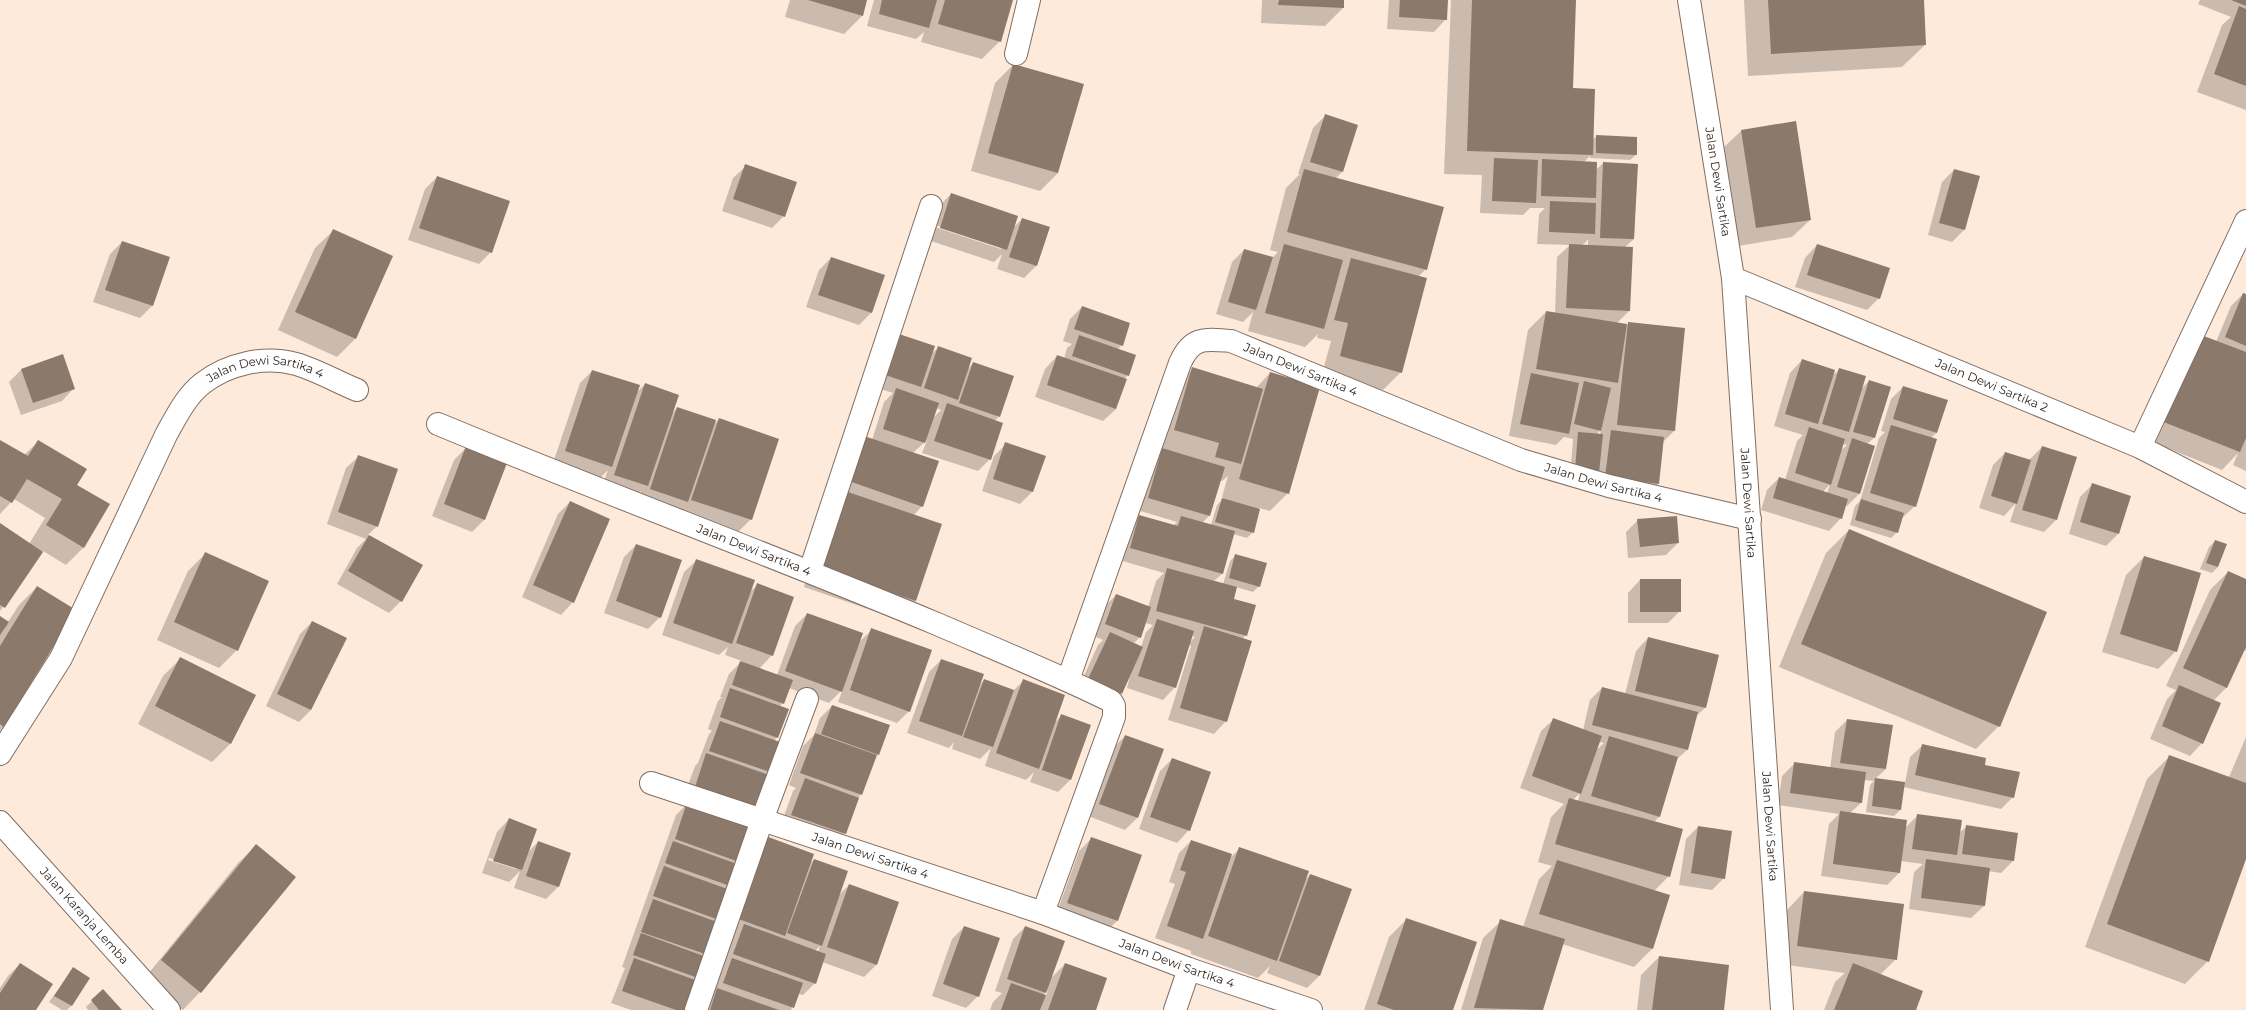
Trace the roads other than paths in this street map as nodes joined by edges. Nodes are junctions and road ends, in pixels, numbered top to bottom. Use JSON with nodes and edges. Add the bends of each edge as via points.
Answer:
{"nodes":[{"id":1,"x":1029,"y":0,"type":"edge"},
{"id":2,"x":1689,"y":0,"type":"edge"},
{"id":3,"x":1016,"y":54,"type":"dead end"},
{"id":4,"x":931,"y":206,"type":"dead end"},
{"id":5,"x":2246,"y":221,"type":"edge"},
{"id":6,"x":1733,"y":278,"type":"junction"},
{"id":7,"x":357,"y":390,"type":"dead end"},
{"id":8,"x":438,"y":424,"type":"dead end"},
{"id":9,"x":2140,"y":447,"type":"junction"},
{"id":10,"x":2246,"y":502,"type":"edge"},
{"id":11,"x":1750,"y":519,"type":"junction"},
{"id":12,"x":810,"y":571,"type":"junction"},
{"id":13,"x":1068,"y":680,"type":"junction"},
{"id":14,"x":807,"y":699,"type":"dead end"},
{"id":15,"x":0,"y":754,"type":"edge"},
{"id":16,"x":650,"y":783,"type":"dead end"},
{"id":17,"x":762,"y":820,"type":"junction"},
{"id":18,"x":0,"y":822,"type":"edge"},
{"id":19,"x":1043,"y":913,"type":"junction"},
{"id":20,"x":1188,"y":969,"type":"junction"},
{"id":21,"x":168,"y":1010,"type":"edge"},
{"id":22,"x":696,"y":1010,"type":"edge"},
{"id":23,"x":1175,"y":1010,"type":"edge"},
{"id":24,"x":1310,"y":1010,"type":"edge"},
{"id":25,"x":1782,"y":1010,"type":"edge"}],
"edges":[{"from":1,"to":3,"type":"street"},
{"from":2,"to":6,"type":"street","name":"Jalan Dewi Sartika"},
{"from":4,"to":12,"type":"street"},
{"from":5,"to":9,"type":"street"},
{"from":6,"to":9,"type":"street","name":"Jalan Dewi Sartika 2"},
{"from":6,"to":11,"type":"street","name":"Jalan Dewi Sartika"},
{"from":7,"to":15,"type":"street","name":"Jalan Dewi Sartika 4","via":[[296,364],[262,360],[218,374],[203,383],[181,408],[166,435],[61,658]]},
{"from":8,"to":12,"type":"street","name":"Jalan Dewi Sartika 4","via":[[654,512]]},
{"from":9,"to":10,"type":"street","name":"Jalan Dewi Sartika 2"},
{"from":11,"to":13,"type":"street","name":"Jalan Dewi Sartika 4","via":[[1609,486],[1521,460],[1231,341],[1203,340],[1186,349],[1180,363]]},
{"from":11,"to":25,"type":"street","name":"Jalan Dewi Sartika"},
{"from":12,"to":13,"type":"street","name":"Jalan Dewi Sartika 4"},
{"from":13,"to":19,"type":"street","name":"Jalan Dewi Sartika 4","via":[[1111,701],[1115,711]]},
{"from":14,"to":17,"type":"street"},
{"from":16,"to":17,"type":"street","name":"Jalan Dewi Sartika 4"},
{"from":17,"to":19,"type":"street","name":"Jalan Dewi Sartika 4"},
{"from":17,"to":22,"type":"street"},
{"from":18,"to":21,"type":"street","name":"Jalan Karanja Lemba"},
{"from":19,"to":20,"type":"street","name":"Jalan Dewi Sartika 4"},
{"from":20,"to":23,"type":"street"},
{"from":20,"to":24,"type":"street","name":"Jalan Dewi Sartika 4"}]}
